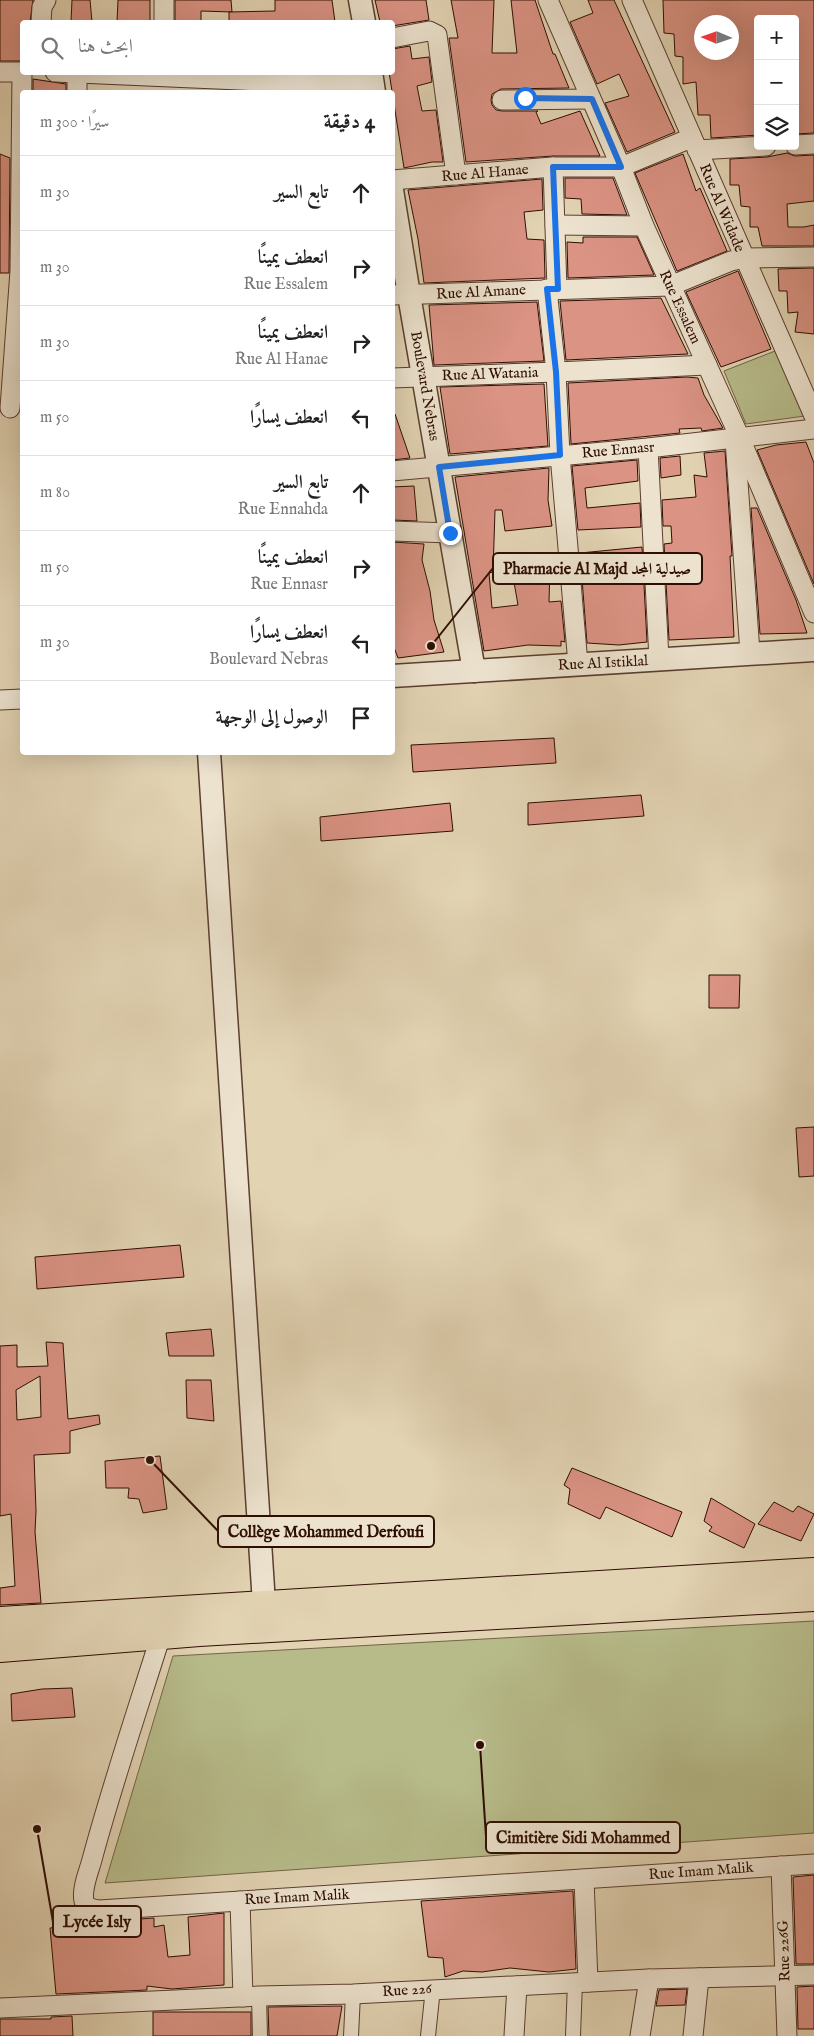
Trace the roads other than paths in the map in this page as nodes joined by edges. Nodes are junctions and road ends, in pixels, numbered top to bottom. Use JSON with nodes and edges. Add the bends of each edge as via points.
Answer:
{"nodes":[{"id":1,"x":46,"y":0,"type":"edge"},
{"id":2,"x":164,"y":0,"type":"edge"},
{"id":3,"x":360,"y":0,"type":"edge"},
{"id":4,"x":548,"y":0,"type":"edge"},
{"id":5,"x":632,"y":0,"type":"edge"},
{"id":6,"x":42,"y":20,"type":"edge"},
{"id":7,"x":164,"y":20,"type":"edge"},
{"id":8,"x":364,"y":20,"type":"edge"},
{"id":9,"x":395,"y":37,"type":"edge"},
{"id":10,"x":0,"y":72,"type":"edge"},
{"id":11,"x":20,"y":72,"type":"edge"},
{"id":12,"x":22,"y":75,"type":"edge"},
{"id":13,"x":78,"y":75,"type":"edge"},
{"id":14,"x":102,"y":75,"type":"edge"},
{"id":15,"x":163,"y":80,"type":"edge"},
{"id":16,"x":372,"y":83,"type":"edge"},
{"id":17,"x":233,"y":86,"type":"edge"},
{"id":18,"x":309,"y":88,"type":"edge"},
{"id":19,"x":22,"y":90,"type":"edge"},
{"id":20,"x":77,"y":90,"type":"edge"},
{"id":21,"x":592,"y":99,"type":"junction"},
{"id":22,"x":502,"y":100,"type":"dead end"},
{"id":23,"x":694,"y":144,"type":"junction"},
{"id":24,"x":814,"y":144,"type":"edge"},
{"id":25,"x":799,"y":145,"type":"edge"},
{"id":26,"x":754,"y":146,"type":"edge"},
{"id":27,"x":553,"y":167,"type":"junction"},
{"id":28,"x":621,"y":167,"type":"junction"},
{"id":29,"x":456,"y":175,"type":"junction"},
{"id":30,"x":395,"y":180,"type":"edge"},
{"id":31,"x":555,"y":225,"type":"junction"},
{"id":32,"x":644,"y":226,"type":"junction"},
{"id":33,"x":395,"y":228,"type":"edge"},
{"id":34,"x":814,"y":257,"type":"edge"},
{"id":35,"x":744,"y":258,"type":"junction"},
{"id":36,"x":20,"y":285,"type":"edge"},
{"id":37,"x":670,"y":286,"type":"junction"},
{"id":38,"x":552,"y":289,"type":"junction"},
{"id":39,"x":401,"y":295,"type":"edge"},
{"id":40,"x":707,"y":365,"type":"junction"},
{"id":41,"x":556,"y":372,"type":"junction"},
{"id":42,"x":424,"y":376,"type":"junction"},
{"id":43,"x":395,"y":378,"type":"edge"},
{"id":44,"x":11,"y":407,"type":"edge"},
{"id":45,"x":814,"y":416,"type":"edge"},
{"id":46,"x":814,"y":429,"type":"edge"},
{"id":47,"x":737,"y":438,"type":"junction"},
{"id":48,"x":648,"y":448,"type":"junction"},
{"id":49,"x":560,"y":455,"type":"junction"},
{"id":50,"x":439,"y":467,"type":"junction"},
{"id":51,"x":395,"y":472,"type":"edge"},
{"id":52,"x":395,"y":531,"type":"edge"},
{"id":53,"x":450,"y":533,"type":"junction"},
{"id":54,"x":814,"y":613,"type":"edge"},
{"id":55,"x":814,"y":650,"type":"edge"},
{"id":56,"x":750,"y":653,"type":"junction"},
{"id":57,"x":659,"y":659,"type":"junction"},
{"id":58,"x":578,"y":664,"type":"junction"},
{"id":59,"x":474,"y":671,"type":"junction"},
{"id":60,"x":395,"y":676,"type":"edge"},
{"id":61,"x":20,"y":699,"type":"edge"},
{"id":62,"x":0,"y":700,"type":"edge"},
{"id":63,"x":209,"y":755,"type":"edge"},
{"id":64,"x":814,"y":1572,"type":"edge"},
{"id":65,"x":604,"y":1596,"type":"junction"},
{"id":66,"x":814,"y":1597,"type":"edge"},
{"id":67,"x":264,"y":1604,"type":"junction"},
{"id":68,"x":0,"y":1621,"type":"edge"},
{"id":69,"x":162,"y":1623,"type":"junction"},
{"id":70,"x":0,"y":1648,"type":"edge"},
{"id":71,"x":814,"y":1864,"type":"edge"},
{"id":72,"x":781,"y":1866,"type":"junction"},
{"id":73,"x":584,"y":1879,"type":"junction"},
{"id":74,"x":240,"y":1901,"type":"junction"},
{"id":75,"x":814,"y":1975,"type":"edge"},
{"id":76,"x":785,"y":1976,"type":"junction"},
{"id":77,"x":699,"y":1978,"type":"junction"},
{"id":78,"x":649,"y":1979,"type":"junction"},
{"id":79,"x":581,"y":1982,"type":"junction"},
{"id":80,"x":517,"y":1986,"type":"junction"},
{"id":81,"x":433,"y":1988,"type":"junction"},
{"id":82,"x":353,"y":1994,"type":"junction"},
{"id":83,"x":251,"y":1996,"type":"junction"},
{"id":84,"x":0,"y":2008,"type":"edge"},
{"id":85,"x":260,"y":2036,"type":"edge"},
{"id":86,"x":351,"y":2036,"type":"edge"},
{"id":87,"x":428,"y":2036,"type":"edge"},
{"id":88,"x":514,"y":2036,"type":"edge"},
{"id":89,"x":573,"y":2036,"type":"edge"},
{"id":90,"x":640,"y":2036,"type":"edge"},
{"id":91,"x":693,"y":2036,"type":"edge"},
{"id":92,"x":787,"y":2036,"type":"edge"}],
"edges":[{"from":1,"to":6,"type":"street","via":[[42,7]]},
{"from":2,"to":7,"type":"street"},
{"from":3,"to":8,"type":"street"},
{"from":4,"to":21,"type":"street","name":"Rue Essalem"},
{"from":5,"to":23,"type":"street","name":"Rue Al Widade"},
{"from":9,"to":29,"type":"street","via":[[429,31],[437,36]]},
{"from":10,"to":11,"type":"street"},
{"from":12,"to":19,"type":"street"},
{"from":13,"to":20,"type":"street"},
{"from":14,"to":15,"type":"street"},
{"from":15,"to":17,"type":"street"},
{"from":16,"to":18,"type":"street"},
{"from":17,"to":18,"type":"street"},
{"from":21,"to":22,"type":"street"},
{"from":21,"to":28,"type":"street","name":"Rue Essalem"},
{"from":23,"to":26,"type":"street","name":"Rue Al Hanae"},
{"from":23,"to":28,"type":"street","name":"Rue Al Hanae"},
{"from":23,"to":35,"type":"street","name":"Rue Al Widade"},
{"from":24,"to":25,"type":"street"},
{"from":27,"to":28,"type":"street","name":"Rue Al Hanae"},
{"from":27,"to":29,"type":"street","name":"Rue Al Hanae"},
{"from":27,"to":31,"type":"street"},
{"from":28,"to":32,"type":"street","name":"Rue Essalem"},
{"from":29,"to":30,"type":"street","name":"Rue Al Hanae"},
{"from":31,"to":32,"type":"street"},
{"from":31,"to":38,"type":"street"},
{"from":32,"to":37,"type":"street","name":"Rue Essalem"},
{"from":33,"to":39,"type":"street","name":"Boulevard Nebras"},
{"from":34,"to":35,"type":"street","name":"Rue Al Amane"},
{"from":35,"to":37,"type":"street","name":"Rue Al Amane"},
{"from":35,"to":45,"type":"street","name":"Rue Al Widade"},
{"from":36,"to":44,"type":"street"},
{"from":37,"to":38,"type":"street","name":"Rue Al Amane"},
{"from":37,"to":40,"type":"street","name":"Rue Essalem"},
{"from":38,"to":39,"type":"street","name":"Rue Al Amane"},
{"from":38,"to":41,"type":"street"},
{"from":39,"to":42,"type":"street","name":"Boulevard Nebras"},
{"from":40,"to":41,"type":"street","name":"Rue Al Watania"},
{"from":40,"to":47,"type":"street","name":"Rue Essalem"},
{"from":41,"to":42,"type":"street","name":"Rue Al Watania"},
{"from":41,"to":49,"type":"street"},
{"from":42,"to":43,"type":"street","name":"Rue Al Watania"},
{"from":42,"to":50,"type":"street","name":"Boulevard Nebras"},
{"from":46,"to":47,"type":"street","name":"Rue Ennasr"},
{"from":47,"to":48,"type":"street","name":"Rue Ennasr"},
{"from":47,"to":54,"type":"street","name":"Rue Essalem"},
{"from":47,"to":56,"type":"street"},
{"from":48,"to":49,"type":"street","name":"Rue Ennasr"},
{"from":48,"to":57,"type":"street"},
{"from":49,"to":50,"type":"street","name":"Rue Ennasr"},
{"from":49,"to":58,"type":"street"},
{"from":50,"to":51,"type":"street","name":"Rue Ennasr"},
{"from":50,"to":53,"type":"street","name":"Boulevard Nebras"},
{"from":52,"to":53,"type":"street"},
{"from":53,"to":59,"type":"street","name":"Boulevard Nebras"},
{"from":55,"to":56,"type":"street","name":"Rue Al Istiklal"},
{"from":56,"to":57,"type":"street","name":"Rue Al Istiklal"},
{"from":57,"to":58,"type":"street","name":"Rue Al Istiklal"},
{"from":58,"to":59,"type":"street","name":"Rue Al Istiklal"},
{"from":59,"to":60,"type":"street","name":"Rue Al Istiklal"},
{"from":61,"to":62,"type":"street"},
{"from":63,"to":67,"type":"street"},
{"from":64,"to":65,"type":"main road"},
{"from":65,"to":66,"type":"main road"},
{"from":65,"to":67,"type":"main road"},
{"from":65,"to":69,"type":"main road"},
{"from":67,"to":69,"type":"main road"},
{"from":68,"to":69,"type":"main road"},
{"from":69,"to":70,"type":"main road"},
{"from":69,"to":74,"type":"street","name":"Rue Imam Malik","via":[[98,1838],[84,1899],[91,1908],[99,1910]]},
{"from":71,"to":72,"type":"street","name":"Rue Imam Malik"},
{"from":72,"to":73,"type":"street","name":"Rue Imam Malik"},
{"from":72,"to":76,"type":"street","name":"Rue 226G"},
{"from":73,"to":74,"type":"street","name":"Rue Imam Malik"},
{"from":73,"to":79,"type":"street"},
{"from":74,"to":83,"type":"street"},
{"from":75,"to":76,"type":"street","name":"Rue 226"},
{"from":76,"to":77,"type":"street","name":"Rue 226"},
{"from":76,"to":92,"type":"street","name":"Rue 226G"},
{"from":77,"to":78,"type":"street","name":"Rue 226"},
{"from":77,"to":91,"type":"street"},
{"from":78,"to":79,"type":"street","name":"Rue 226"},
{"from":78,"to":90,"type":"street"},
{"from":79,"to":80,"type":"street","name":"Rue 226"},
{"from":79,"to":89,"type":"street"},
{"from":80,"to":81,"type":"street","name":"Rue 226"},
{"from":80,"to":88,"type":"street"},
{"from":81,"to":82,"type":"street","name":"Rue 226"},
{"from":81,"to":87,"type":"street"},
{"from":82,"to":83,"type":"street","name":"Rue 226"},
{"from":82,"to":86,"type":"street"},
{"from":83,"to":84,"type":"street","name":"Rue 226"},
{"from":83,"to":85,"type":"street"}]}
